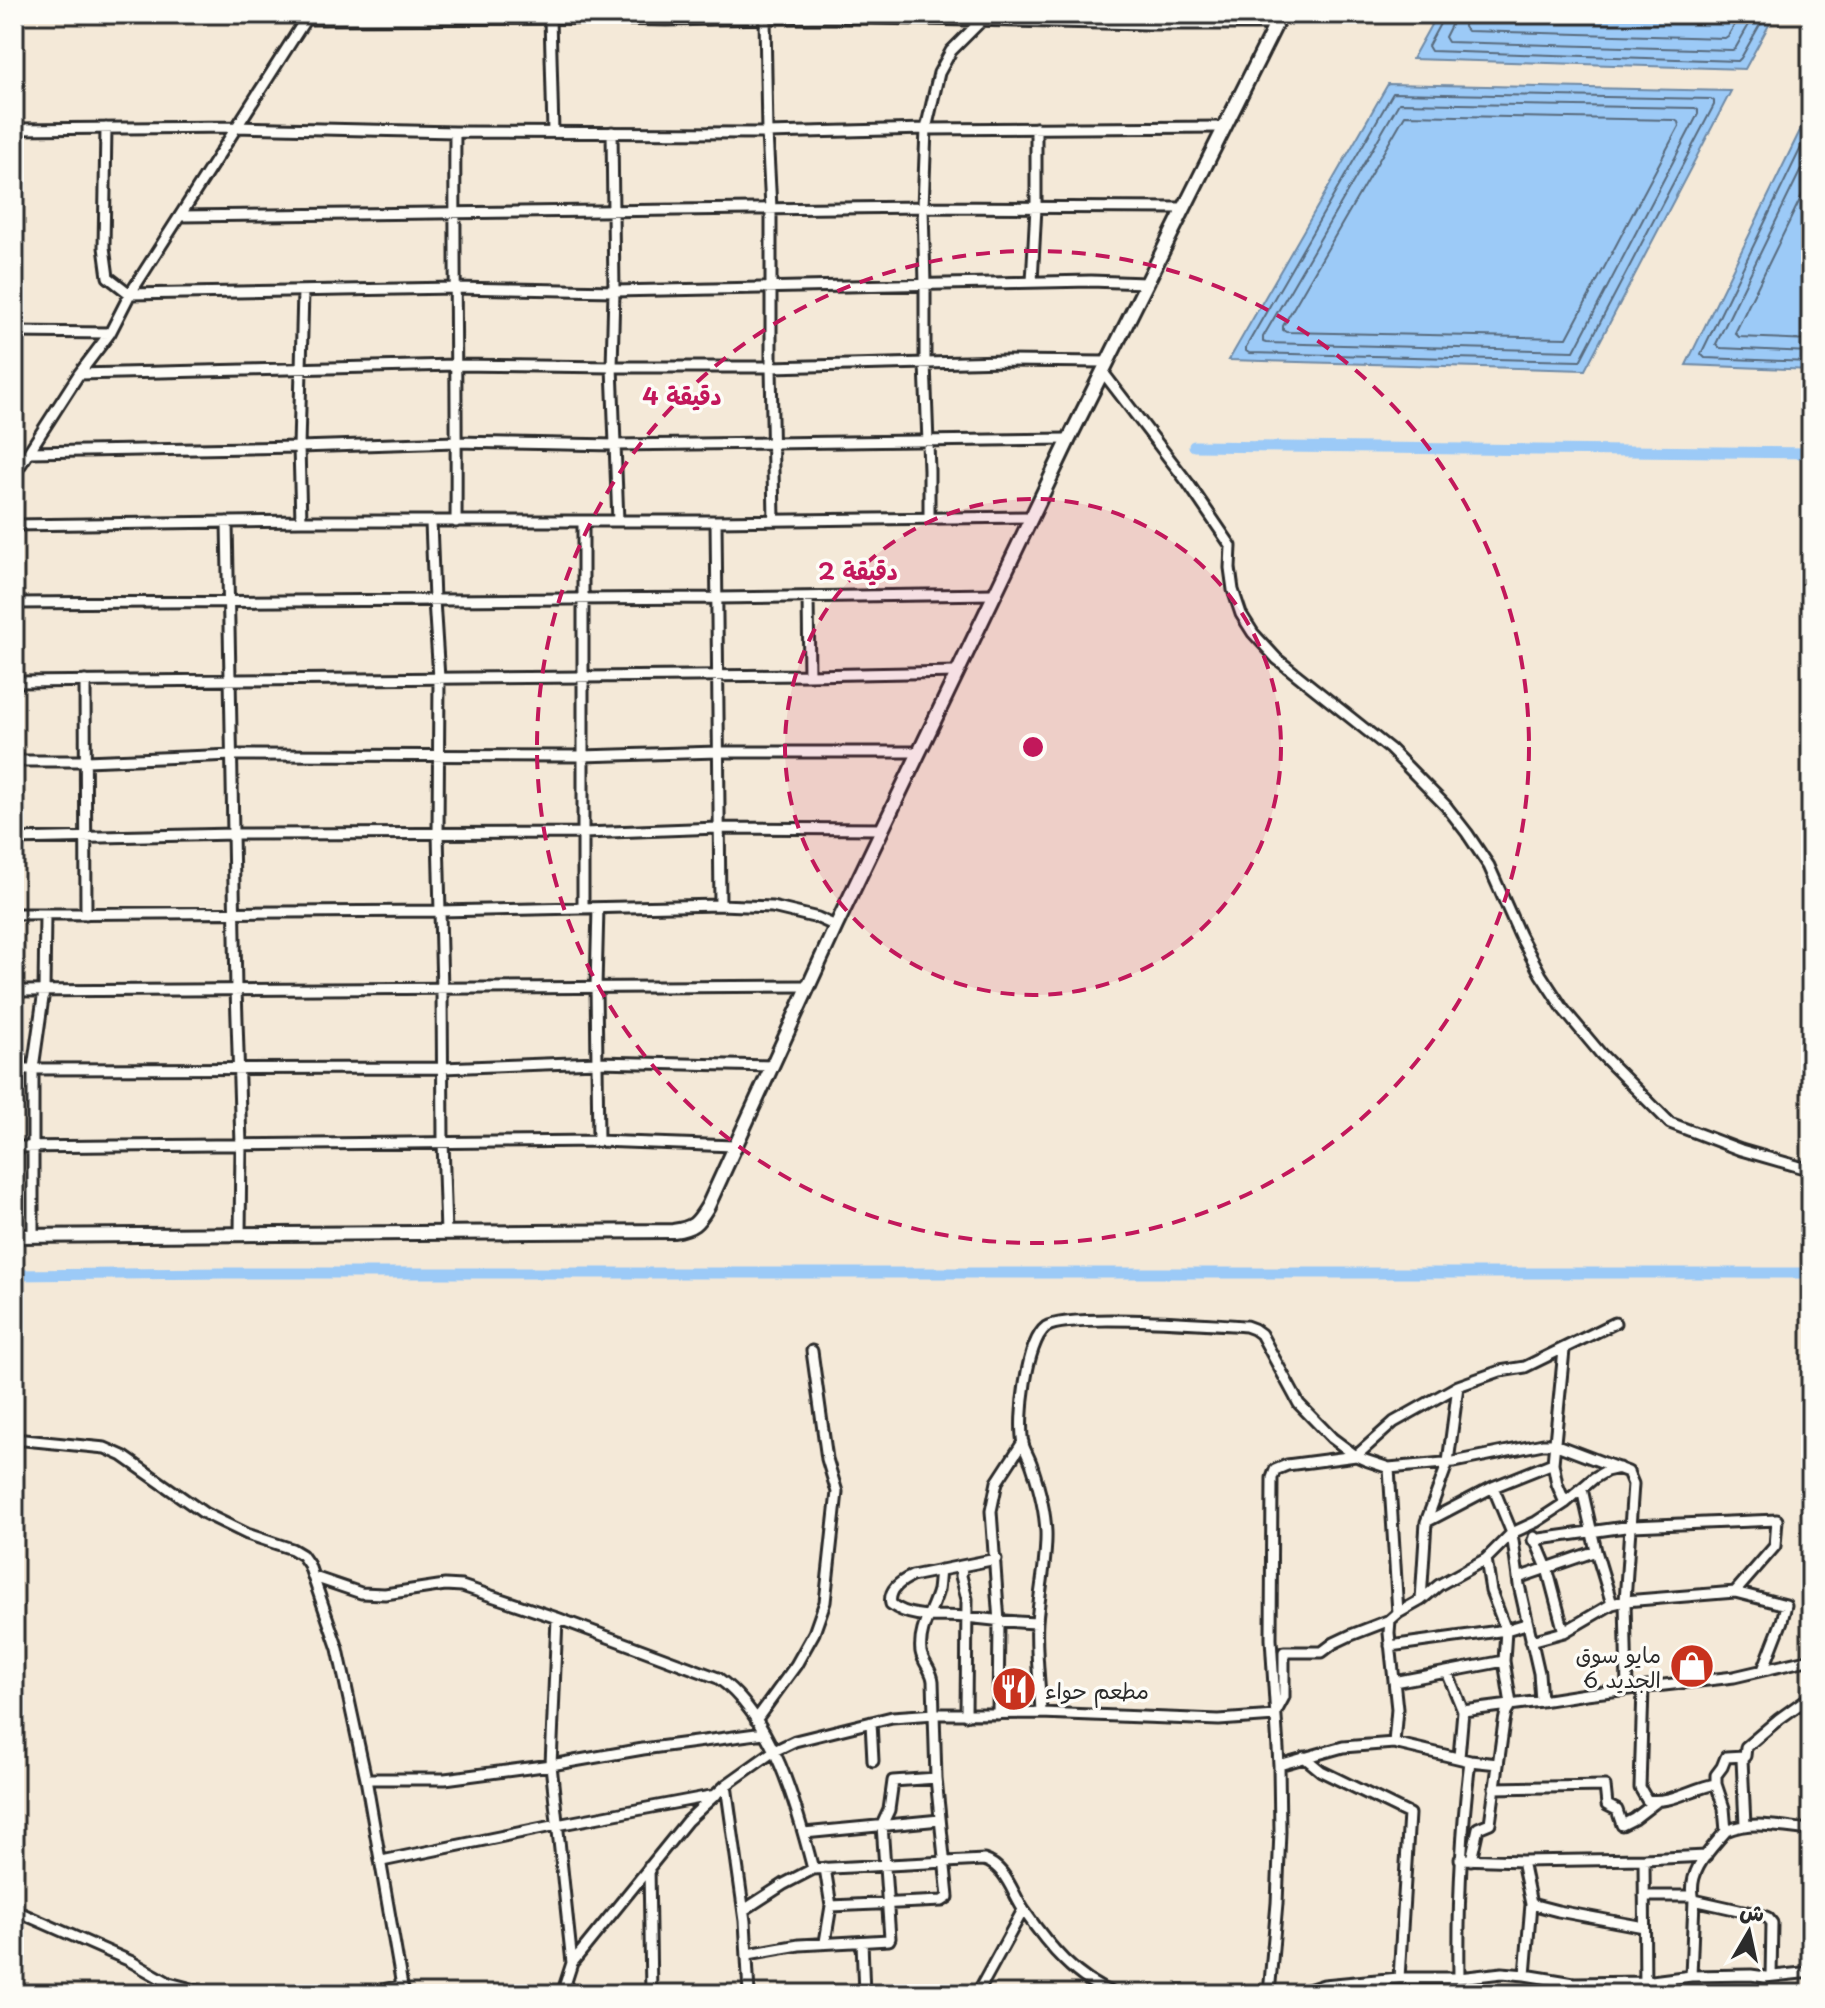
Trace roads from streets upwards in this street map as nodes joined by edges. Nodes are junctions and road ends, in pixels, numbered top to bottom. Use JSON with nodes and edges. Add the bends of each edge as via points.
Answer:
{"nodes":[{"id":1,"x":826,"y":15,"type":"edge"},
{"id":2,"x":308,"y":17,"type":"edge"},
{"id":3,"x":667,"y":17,"type":"edge"},
{"id":4,"x":982,"y":17,"type":"edge"},
{"id":5,"x":550,"y":18,"type":"junction"},
{"id":6,"x":765,"y":18,"type":"junction"},
{"id":7,"x":1148,"y":19,"type":"edge"},
{"id":8,"x":1278,"y":19,"type":"edge"},
{"id":9,"x":236,"y":127,"type":"junction"},
{"id":10,"x":1223,"y":127,"type":"junction"},
{"id":11,"x":106,"y":128,"type":"junction"},
{"id":12,"x":1036,"y":128,"type":"junction"},
{"id":13,"x":14,"y":129,"type":"edge"},
{"id":14,"x":926,"y":129,"type":"junction"},
{"id":15,"x":455,"y":132,"type":"junction"},
{"id":16,"x":553,"y":132,"type":"junction"},
{"id":17,"x":612,"y":132,"type":"junction"},
{"id":18,"x":767,"y":133,"type":"junction"},
{"id":19,"x":923,"y":207,"type":"junction"},
{"id":20,"x":1036,"y":207,"type":"junction"},
{"id":21,"x":771,"y":208,"type":"junction"},
{"id":22,"x":1183,"y":208,"type":"junction"},
{"id":23,"x":613,"y":209,"type":"junction"},
{"id":24,"x":454,"y":213,"type":"junction"},
{"id":25,"x":180,"y":216,"type":"junction"},
{"id":26,"x":1032,"y":282,"type":"junction"},
{"id":27,"x":1145,"y":283,"type":"junction"},
{"id":28,"x":925,"y":284,"type":"junction"},
{"id":29,"x":454,"y":288,"type":"junction"},
{"id":30,"x":772,"y":289,"type":"junction"},
{"id":31,"x":303,"y":291,"type":"junction"},
{"id":32,"x":614,"y":291,"type":"junction"},
{"id":33,"x":130,"y":294,"type":"junction"},
{"id":34,"x":14,"y":332,"type":"edge"},
{"id":35,"x":110,"y":333,"type":"junction"},
{"id":36,"x":925,"y":363,"type":"junction"},
{"id":37,"x":456,"y":365,"type":"junction"},
{"id":38,"x":1104,"y":366,"type":"junction"},
{"id":39,"x":612,"y":367,"type":"junction"},
{"id":40,"x":771,"y":367,"type":"junction"},
{"id":41,"x":301,"y":368,"type":"junction"},
{"id":42,"x":79,"y":374,"type":"junction"},
{"id":43,"x":1069,"y":439,"type":"junction"},
{"id":44,"x":928,"y":440,"type":"junction"},
{"id":45,"x":456,"y":442,"type":"junction"},
{"id":46,"x":773,"y":442,"type":"junction"},
{"id":47,"x":615,"y":445,"type":"junction"},
{"id":48,"x":299,"y":447,"type":"junction"},
{"id":49,"x":29,"y":452,"type":"junction"},
{"id":50,"x":14,"y":475,"type":"edge"},
{"id":51,"x":1032,"y":517,"type":"junction"},
{"id":52,"x":929,"y":518,"type":"junction"},
{"id":53,"x":774,"y":520,"type":"junction"},
{"id":54,"x":301,"y":521,"type":"junction"},
{"id":55,"x":583,"y":521,"type":"junction"},
{"id":56,"x":618,"y":521,"type":"junction"},
{"id":57,"x":716,"y":521,"type":"junction"},
{"id":58,"x":227,"y":522,"type":"junction"},
{"id":59,"x":431,"y":522,"type":"junction"},
{"id":60,"x":456,"y":522,"type":"junction"},
{"id":61,"x":14,"y":525,"type":"edge"},
{"id":62,"x":994,"y":594,"type":"junction"},
{"id":63,"x":808,"y":597,"type":"junction"},
{"id":64,"x":717,"y":598,"type":"junction"},
{"id":65,"x":583,"y":599,"type":"junction"},
{"id":66,"x":434,"y":600,"type":"junction"},
{"id":67,"x":229,"y":601,"type":"junction"},
{"id":68,"x":14,"y":603,"type":"edge"},
{"id":69,"x":957,"y":672,"type":"junction"},
{"id":70,"x":809,"y":675,"type":"junction"},
{"id":71,"x":717,"y":676,"type":"junction"},
{"id":72,"x":583,"y":677,"type":"junction"},
{"id":73,"x":439,"y":678,"type":"junction"},
{"id":74,"x":231,"y":679,"type":"junction"},
{"id":75,"x":85,"y":681,"type":"junction"},
{"id":76,"x":14,"y":682,"type":"edge"},
{"id":77,"x":718,"y":752,"type":"junction"},
{"id":78,"x":919,"y":752,"type":"junction"},
{"id":79,"x":233,"y":755,"type":"junction"},
{"id":80,"x":437,"y":756,"type":"junction"},
{"id":81,"x":582,"y":756,"type":"junction"},
{"id":82,"x":14,"y":761,"type":"edge"},
{"id":83,"x":86,"y":761,"type":"junction"},
{"id":84,"x":718,"y":828,"type":"junction"},
{"id":85,"x":883,"y":829,"type":"junction"},
{"id":86,"x":584,"y":833,"type":"junction"},
{"id":87,"x":234,"y":834,"type":"junction"},
{"id":88,"x":438,"y":834,"type":"junction"},
{"id":89,"x":86,"y":838,"type":"junction"},
{"id":90,"x":14,"y":839,"type":"edge"},
{"id":91,"x":720,"y":905,"type":"junction"},
{"id":92,"x":583,"y":908,"type":"junction"},
{"id":93,"x":598,"y":908,"type":"junction"},
{"id":94,"x":440,"y":911,"type":"junction"},
{"id":95,"x":234,"y":912,"type":"junction"},
{"id":96,"x":14,"y":914,"type":"edge"},
{"id":97,"x":45,"y":914,"type":"junction"},
{"id":98,"x":86,"y":914,"type":"junction"},
{"id":99,"x":836,"y":926,"type":"junction"},
{"id":100,"x":809,"y":986,"type":"junction"},
{"id":101,"x":596,"y":987,"type":"junction"},
{"id":102,"x":236,"y":989,"type":"junction"},
{"id":103,"x":442,"y":990,"type":"junction"},
{"id":104,"x":14,"y":991,"type":"edge"},
{"id":105,"x":44,"y":991,"type":"junction"},
{"id":106,"x":597,"y":1062,"type":"junction"},
{"id":107,"x":772,"y":1066,"type":"junction"},
{"id":108,"x":33,"y":1068,"type":"junction"},
{"id":109,"x":238,"y":1068,"type":"junction"},
{"id":110,"x":443,"y":1068,"type":"junction"},
{"id":111,"x":14,"y":1069,"type":"edge"},
{"id":112,"x":443,"y":1141,"type":"junction"},
{"id":113,"x":598,"y":1141,"type":"junction"},
{"id":114,"x":241,"y":1144,"type":"junction"},
{"id":115,"x":734,"y":1146,"type":"junction"},
{"id":116,"x":14,"y":1147,"type":"edge"},
{"id":117,"x":35,"y":1147,"type":"junction"},
{"id":118,"x":1811,"y":1170,"type":"edge"},
{"id":119,"x":446,"y":1233,"type":"junction"},
{"id":120,"x":240,"y":1234,"type":"junction"},
{"id":121,"x":14,"y":1236,"type":"edge"},
{"id":122,"x":33,"y":1236,"type":"junction"},
{"id":123,"x":1615,"y":1323,"type":"dead end"},
{"id":124,"x":1564,"y":1350,"type":"junction"},
{"id":125,"x":812,"y":1351,"type":"dead end"},
{"id":126,"x":1458,"y":1386,"type":"junction"},
{"id":127,"x":14,"y":1439,"type":"edge"},
{"id":128,"x":1023,"y":1442,"type":"junction"},
{"id":129,"x":1554,"y":1444,"type":"junction"},
{"id":130,"x":1356,"y":1456,"type":"junction"},
{"id":131,"x":1448,"y":1462,"type":"junction"},
{"id":132,"x":1553,"y":1463,"type":"junction"},
{"id":133,"x":1389,"y":1468,"type":"junction"},
{"id":134,"x":1620,"y":1468,"type":"junction"},
{"id":135,"x":1493,"y":1487,"type":"junction"},
{"id":136,"x":1582,"y":1489,"type":"junction"},
{"id":137,"x":1565,"y":1503,"type":"junction"},
{"id":138,"x":1426,"y":1522,"type":"junction"},
{"id":139,"x":1536,"y":1522,"type":"junction"},
{"id":140,"x":1632,"y":1526,"type":"junction"},
{"id":141,"x":1512,"y":1533,"type":"junction"},
{"id":142,"x":1593,"y":1533,"type":"junction"},
{"id":143,"x":1533,"y":1540,"type":"junction"},
{"id":144,"x":1596,"y":1551,"type":"junction"},
{"id":145,"x":996,"y":1559,"type":"junction"},
{"id":146,"x":1486,"y":1559,"type":"junction"},
{"id":147,"x":962,"y":1567,"type":"junction"},
{"id":148,"x":1547,"y":1568,"type":"junction"},
{"id":149,"x":940,"y":1570,"type":"junction"},
{"id":150,"x":314,"y":1577,"type":"junction"},
{"id":151,"x":1518,"y":1578,"type":"junction"},
{"id":152,"x":1735,"y":1592,"type":"junction"},
{"id":153,"x":1421,"y":1600,"type":"junction"},
{"id":154,"x":1625,"y":1601,"type":"junction"},
{"id":155,"x":1612,"y":1604,"type":"junction"},
{"id":156,"x":1398,"y":1613,"type":"junction"},
{"id":157,"x":926,"y":1616,"type":"junction"},
{"id":158,"x":966,"y":1617,"type":"junction"},
{"id":159,"x":557,"y":1618,"type":"junction"},
{"id":160,"x":1390,"y":1620,"type":"junction"},
{"id":161,"x":999,"y":1622,"type":"junction"},
{"id":162,"x":1037,"y":1623,"type":"junction"},
{"id":163,"x":1526,"y":1624,"type":"junction"},
{"id":164,"x":1506,"y":1630,"type":"junction"},
{"id":165,"x":1564,"y":1632,"type":"junction"},
{"id":166,"x":1531,"y":1641,"type":"junction"},
{"id":167,"x":1390,"y":1646,"type":"junction"},
{"id":168,"x":1811,"y":1659,"type":"edge"},
{"id":169,"x":1504,"y":1661,"type":"junction"},
{"id":170,"x":1763,"y":1670,"type":"junction"},
{"id":171,"x":1447,"y":1672,"type":"junction"},
{"id":172,"x":1394,"y":1682,"type":"junction"},
{"id":173,"x":1643,"y":1688,"type":"junction"},
{"id":174,"x":1627,"y":1689,"type":"junction"},
{"id":175,"x":1811,"y":1696,"type":"edge"},
{"id":176,"x":1541,"y":1701,"type":"junction"},
{"id":177,"x":1511,"y":1704,"type":"junction"},
{"id":178,"x":1463,"y":1711,"type":"junction"},
{"id":179,"x":1041,"y":1713,"type":"junction"},
{"id":180,"x":935,"y":1714,"type":"junction"},
{"id":181,"x":998,"y":1714,"type":"junction"},
{"id":182,"x":966,"y":1715,"type":"junction"},
{"id":183,"x":1275,"y":1716,"type":"junction"},
{"id":184,"x":756,"y":1720,"type":"junction"},
{"id":185,"x":871,"y":1722,"type":"junction"},
{"id":186,"x":764,"y":1733,"type":"junction"},
{"id":187,"x":1394,"y":1743,"type":"junction"},
{"id":188,"x":774,"y":1751,"type":"junction"},
{"id":189,"x":1745,"y":1756,"type":"junction"},
{"id":190,"x":1304,"y":1757,"type":"junction"},
{"id":191,"x":1459,"y":1757,"type":"junction"},
{"id":192,"x":873,"y":1761,"type":"dead end"},
{"id":193,"x":1470,"y":1761,"type":"junction"},
{"id":194,"x":1498,"y":1764,"type":"junction"},
{"id":195,"x":551,"y":1765,"type":"junction"},
{"id":196,"x":1279,"y":1765,"type":"junction"},
{"id":197,"x":936,"y":1778,"type":"junction"},
{"id":198,"x":366,"y":1779,"type":"junction"},
{"id":199,"x":1716,"y":1784,"type":"junction"},
{"id":200,"x":726,"y":1785,"type":"junction"},
{"id":201,"x":1494,"y":1788,"type":"junction"},
{"id":202,"x":716,"y":1795,"type":"junction"},
{"id":203,"x":1656,"y":1802,"type":"junction"},
{"id":204,"x":940,"y":1820,"type":"junction"},
{"id":205,"x":557,"y":1825,"type":"junction"},
{"id":206,"x":882,"y":1825,"type":"junction"},
{"id":207,"x":1745,"y":1825,"type":"junction"},
{"id":208,"x":1811,"y":1830,"type":"edge"},
{"id":209,"x":1726,"y":1831,"type":"junction"},
{"id":210,"x":804,"y":1833,"type":"junction"},
{"id":211,"x":1706,"y":1856,"type":"junction"},
{"id":212,"x":1466,"y":1859,"type":"junction"},
{"id":213,"x":1644,"y":1859,"type":"junction"},
{"id":214,"x":382,"y":1861,"type":"junction"},
{"id":215,"x":1522,"y":1861,"type":"junction"},
{"id":216,"x":945,"y":1862,"type":"junction"},
{"id":217,"x":885,"y":1865,"type":"junction"},
{"id":218,"x":649,"y":1867,"type":"junction"},
{"id":219,"x":825,"y":1868,"type":"junction"},
{"id":220,"x":813,"y":1869,"type":"junction"},
{"id":221,"x":1644,"y":1896,"type":"junction"},
{"id":222,"x":1693,"y":1898,"type":"junction"},
{"id":223,"x":889,"y":1904,"type":"junction"},
{"id":224,"x":1531,"y":1904,"type":"junction"},
{"id":225,"x":831,"y":1906,"type":"junction"},
{"id":226,"x":14,"y":1910,"type":"edge"},
{"id":227,"x":744,"y":1910,"type":"junction"},
{"id":228,"x":1023,"y":1910,"type":"junction"},
{"id":229,"x":1644,"y":1927,"type":"junction"},
{"id":230,"x":825,"y":1942,"type":"junction"},
{"id":231,"x":862,"y":1942,"type":"junction"},
{"id":232,"x":748,"y":1954,"type":"junction"},
{"id":233,"x":572,"y":1963,"type":"junction"},
{"id":234,"x":1811,"y":1972,"type":"edge"},
{"id":235,"x":1525,"y":1975,"type":"junction"},
{"id":236,"x":1691,"y":1976,"type":"junction"},
{"id":237,"x":1771,"y":1976,"type":"junction"},
{"id":238,"x":1399,"y":1978,"type":"junction"},
{"id":239,"x":1459,"y":1978,"type":"junction"},
{"id":240,"x":1644,"y":1982,"type":"junction"},
{"id":241,"x":404,"y":1990,"type":"edge"},
{"id":242,"x":211,"y":1994,"type":"edge"},
{"id":243,"x":360,"y":1994,"type":"edge"},
{"id":244,"x":562,"y":1994,"type":"edge"},
{"id":245,"x":651,"y":1994,"type":"edge"},
{"id":246,"x":749,"y":1994,"type":"edge"},
{"id":247,"x":864,"y":1994,"type":"edge"},
{"id":248,"x":977,"y":1994,"type":"edge"},
{"id":249,"x":1115,"y":1994,"type":"edge"},
{"id":250,"x":1269,"y":1994,"type":"edge"},
{"id":251,"x":1296,"y":1994,"type":"edge"},
{"id":252,"x":1645,"y":1994,"type":"edge"}],
"edges":[{"from":1,"to":4,"type":"street"},
{"from":1,"to":6,"type":"street"},
{"from":2,"to":5,"type":"street"},
{"from":2,"to":9,"type":"street"},
{"from":3,"to":5,"type":"street"},
{"from":3,"to":6,"type":"street"},
{"from":4,"to":7,"type":"street"},
{"from":4,"to":14,"type":"street","via":[[939,73]]},
{"from":5,"to":16,"type":"street"},
{"from":6,"to":18,"type":"street"},
{"from":7,"to":8,"type":"street"},
{"from":8,"to":10,"type":"street"},
{"from":9,"to":11,"type":"street"},
{"from":9,"to":15,"type":"street"},
{"from":9,"to":25,"type":"street"},
{"from":10,"to":12,"type":"street"},
{"from":10,"to":22,"type":"street"},
{"from":11,"to":13,"type":"street"},
{"from":11,"to":33,"type":"street","via":[[108,277]]},
{"from":12,"to":14,"type":"street"},
{"from":12,"to":20,"type":"street"},
{"from":14,"to":18,"type":"street"},
{"from":14,"to":19,"type":"street"},
{"from":15,"to":16,"type":"street"},
{"from":15,"to":24,"type":"street"},
{"from":16,"to":17,"type":"street"},
{"from":17,"to":18,"type":"street"},
{"from":17,"to":23,"type":"street"},
{"from":18,"to":21,"type":"street"},
{"from":19,"to":20,"type":"street"},
{"from":19,"to":21,"type":"street"},
{"from":19,"to":28,"type":"street"},
{"from":20,"to":22,"type":"street"},
{"from":20,"to":26,"type":"street"},
{"from":21,"to":23,"type":"street"},
{"from":21,"to":30,"type":"street"},
{"from":22,"to":27,"type":"street"},
{"from":23,"to":24,"type":"street"},
{"from":23,"to":32,"type":"street"},
{"from":24,"to":25,"type":"street"},
{"from":24,"to":29,"type":"street"},
{"from":25,"to":33,"type":"street"},
{"from":26,"to":27,"type":"street"},
{"from":26,"to":28,"type":"street"},
{"from":27,"to":38,"type":"street"},
{"from":28,"to":30,"type":"street"},
{"from":28,"to":36,"type":"street"},
{"from":29,"to":31,"type":"street"},
{"from":29,"to":32,"type":"street"},
{"from":29,"to":37,"type":"street"},
{"from":30,"to":32,"type":"street"},
{"from":30,"to":40,"type":"street"},
{"from":31,"to":33,"type":"street"},
{"from":31,"to":41,"type":"street"},
{"from":32,"to":39,"type":"street"},
{"from":33,"to":35,"type":"street"},
{"from":34,"to":35,"type":"street"},
{"from":35,"to":42,"type":"street"},
{"from":36,"to":38,"type":"street"},
{"from":36,"to":40,"type":"street"},
{"from":36,"to":44,"type":"street"},
{"from":37,"to":39,"type":"street"},
{"from":37,"to":41,"type":"street"},
{"from":37,"to":45,"type":"street"},
{"from":38,"to":43,"type":"street"},
{"from":38,"to":118,"type":"street","via":[[1231,546],[1233,590],[1253,633],[1277,659],[1390,749],[1446,806],[1489,866],[1541,975],[1601,1054],[1670,1123]]},
{"from":39,"to":40,"type":"street"},
{"from":39,"to":47,"type":"street"},
{"from":40,"to":46,"type":"street"},
{"from":41,"to":42,"type":"street"},
{"from":41,"to":48,"type":"street"},
{"from":42,"to":49,"type":"street"},
{"from":43,"to":44,"type":"street"},
{"from":43,"to":51,"type":"street"},
{"from":44,"to":46,"type":"street"},
{"from":44,"to":52,"type":"street"},
{"from":45,"to":47,"type":"street"},
{"from":45,"to":48,"type":"street"},
{"from":45,"to":60,"type":"street"},
{"from":46,"to":47,"type":"street"},
{"from":46,"to":53,"type":"street"},
{"from":47,"to":56,"type":"street"},
{"from":48,"to":49,"type":"street"},
{"from":48,"to":54,"type":"street"},
{"from":49,"to":50,"type":"street"},
{"from":51,"to":52,"type":"street"},
{"from":51,"to":62,"type":"street"},
{"from":52,"to":53,"type":"street"},
{"from":53,"to":57,"type":"street"},
{"from":54,"to":58,"type":"street"},
{"from":54,"to":59,"type":"street"},
{"from":55,"to":56,"type":"street"},
{"from":55,"to":60,"type":"street"},
{"from":55,"to":65,"type":"street"},
{"from":56,"to":57,"type":"street"},
{"from":57,"to":64,"type":"street"},
{"from":58,"to":61,"type":"street"},
{"from":58,"to":67,"type":"street"},
{"from":59,"to":60,"type":"street"},
{"from":59,"to":66,"type":"street"},
{"from":62,"to":63,"type":"street"},
{"from":62,"to":69,"type":"street"},
{"from":63,"to":64,"type":"street"},
{"from":63,"to":70,"type":"street"},
{"from":64,"to":65,"type":"street"},
{"from":64,"to":71,"type":"street"},
{"from":65,"to":66,"type":"street"},
{"from":65,"to":72,"type":"street"},
{"from":66,"to":67,"type":"street"},
{"from":66,"to":73,"type":"street"},
{"from":67,"to":68,"type":"street"},
{"from":67,"to":74,"type":"street"},
{"from":69,"to":70,"type":"street"},
{"from":69,"to":78,"type":"street"},
{"from":70,"to":71,"type":"street"},
{"from":71,"to":72,"type":"street"},
{"from":71,"to":77,"type":"street"},
{"from":72,"to":73,"type":"street"},
{"from":72,"to":81,"type":"street"},
{"from":73,"to":74,"type":"street"},
{"from":73,"to":80,"type":"street"},
{"from":74,"to":75,"type":"street"},
{"from":74,"to":79,"type":"street"},
{"from":75,"to":76,"type":"street"},
{"from":75,"to":83,"type":"street"},
{"from":77,"to":78,"type":"street"},
{"from":77,"to":81,"type":"street"},
{"from":77,"to":84,"type":"street"},
{"from":78,"to":85,"type":"street"},
{"from":79,"to":80,"type":"street"},
{"from":79,"to":83,"type":"street"},
{"from":79,"to":87,"type":"street"},
{"from":80,"to":81,"type":"street"},
{"from":80,"to":88,"type":"street"},
{"from":81,"to":86,"type":"street"},
{"from":82,"to":83,"type":"street"},
{"from":83,"to":89,"type":"street"},
{"from":84,"to":85,"type":"street"},
{"from":84,"to":86,"type":"street"},
{"from":84,"to":91,"type":"street"},
{"from":85,"to":99,"type":"street"},
{"from":86,"to":88,"type":"street"},
{"from":86,"to":92,"type":"street"},
{"from":87,"to":88,"type":"street"},
{"from":87,"to":89,"type":"street"},
{"from":87,"to":95,"type":"street"},
{"from":88,"to":94,"type":"street"},
{"from":89,"to":90,"type":"street"},
{"from":89,"to":98,"type":"street"},
{"from":91,"to":93,"type":"street"},
{"from":91,"to":99,"type":"street","via":[[772,907]]},
{"from":92,"to":93,"type":"street"},
{"from":92,"to":94,"type":"street"},
{"from":93,"to":101,"type":"street"},
{"from":94,"to":95,"type":"street"},
{"from":94,"to":103,"type":"street"},
{"from":95,"to":98,"type":"street"},
{"from":95,"to":102,"type":"street"},
{"from":96,"to":97,"type":"street"},
{"from":97,"to":98,"type":"street"},
{"from":97,"to":105,"type":"street"},
{"from":99,"to":100,"type":"street"},
{"from":100,"to":101,"type":"street"},
{"from":100,"to":107,"type":"street"},
{"from":101,"to":103,"type":"street"},
{"from":101,"to":106,"type":"street"},
{"from":102,"to":103,"type":"street"},
{"from":102,"to":105,"type":"street"},
{"from":102,"to":109,"type":"street"},
{"from":103,"to":110,"type":"street"},
{"from":104,"to":105,"type":"street"},
{"from":105,"to":108,"type":"street"},
{"from":106,"to":107,"type":"street"},
{"from":106,"to":110,"type":"street"},
{"from":106,"to":113,"type":"street"},
{"from":107,"to":115,"type":"street"},
{"from":108,"to":109,"type":"street"},
{"from":108,"to":111,"type":"street"},
{"from":108,"to":117,"type":"street"},
{"from":109,"to":110,"type":"street"},
{"from":109,"to":114,"type":"street"},
{"from":110,"to":112,"type":"street"},
{"from":112,"to":113,"type":"street"},
{"from":112,"to":114,"type":"street"},
{"from":112,"to":119,"type":"street"},
{"from":113,"to":115,"type":"street"},
{"from":114,"to":117,"type":"street"},
{"from":114,"to":120,"type":"street"},
{"from":115,"to":119,"type":"street","via":[[708,1206],[690,1228]]},
{"from":116,"to":117,"type":"street"},
{"from":117,"to":122,"type":"street"},
{"from":119,"to":120,"type":"street"},
{"from":120,"to":122,"type":"street"},
{"from":121,"to":122,"type":"street"},
{"from":123,"to":124,"type":"street"},
{"from":124,"to":126,"type":"street"},
{"from":124,"to":129,"type":"street"},
{"from":125,"to":184,"type":"street","via":[[827,1459],[837,1492],[825,1602],[796,1665]]},
{"from":126,"to":130,"type":"street","via":[[1394,1422]]},
{"from":126,"to":131,"type":"street"},
{"from":127,"to":150,"type":"street","via":[[105,1448],[123,1456],[204,1513],[302,1555]]},
{"from":128,"to":130,"type":"street","via":[[1026,1374],[1044,1329],[1063,1322],[1143,1321],[1254,1329],[1299,1404]]},
{"from":128,"to":145,"type":"street","via":[[994,1493],[991,1531]]},
{"from":128,"to":162,"type":"street","via":[[1046,1535]]},
{"from":129,"to":131,"type":"street"},
{"from":129,"to":132,"type":"street"},
{"from":129,"to":134,"type":"street"},
{"from":130,"to":133,"type":"street"},
{"from":130,"to":183,"type":"street","via":[[1287,1465],[1275,1470],[1272,1478]]},
{"from":131,"to":133,"type":"street"},
{"from":131,"to":138,"type":"street"},
{"from":132,"to":135,"type":"street"},
{"from":132,"to":137,"type":"street"},
{"from":133,"to":156,"type":"street"},
{"from":134,"to":136,"type":"street","via":[[1606,1471]]},
{"from":134,"to":140,"type":"street","via":[[1633,1484]]},
{"from":135,"to":138,"type":"street"},
{"from":135,"to":141,"type":"street"},
{"from":136,"to":137,"type":"street"},
{"from":136,"to":142,"type":"street"},
{"from":137,"to":139,"type":"street"},
{"from":138,"to":153,"type":"street"},
{"from":139,"to":141,"type":"street"},
{"from":139,"to":143,"type":"street"},
{"from":140,"to":142,"type":"street"},
{"from":140,"to":152,"type":"street","via":[[1777,1520],[1775,1546]]},
{"from":140,"to":154,"type":"street"},
{"from":141,"to":146,"type":"street"},
{"from":141,"to":151,"type":"street"},
{"from":142,"to":143,"type":"street"},
{"from":142,"to":144,"type":"street"},
{"from":143,"to":148,"type":"street"},
{"from":144,"to":148,"type":"street"},
{"from":144,"to":155,"type":"street"},
{"from":145,"to":147,"type":"street"},
{"from":145,"to":161,"type":"street"},
{"from":146,"to":153,"type":"street"},
{"from":146,"to":164,"type":"street"},
{"from":147,"to":149,"type":"street"},
{"from":147,"to":158,"type":"street"},
{"from":148,"to":151,"type":"street"},
{"from":148,"to":165,"type":"street"},
{"from":149,"to":157,"type":"street","via":[[938,1591]]},
{"from":149,"to":157,"type":"street","via":[[906,1579],[890,1599],[894,1607]]},
{"from":150,"to":159,"type":"street","via":[[361,1593],[462,1586]]},
{"from":150,"to":198,"type":"street","via":[[338,1649]]},
{"from":151,"to":163,"type":"street"},
{"from":152,"to":154,"type":"street"},
{"from":152,"to":170,"type":"street","via":[[1786,1605]]},
{"from":153,"to":156,"type":"street"},
{"from":154,"to":155,"type":"street"},
{"from":154,"to":174,"type":"street"},
{"from":155,"to":165,"type":"street"},
{"from":156,"to":160,"type":"street"},
{"from":157,"to":158,"type":"street"},
{"from":157,"to":180,"type":"street","via":[[921,1651],[933,1675]]},
{"from":158,"to":161,"type":"street"},
{"from":158,"to":182,"type":"street"},
{"from":159,"to":184,"type":"street","via":[[718,1678]]},
{"from":159,"to":195,"type":"street"},
{"from":160,"to":167,"type":"street"},
{"from":160,"to":183,"type":"street","via":[[1322,1652],[1284,1652],[1284,1697]]},
{"from":161,"to":162,"type":"street"},
{"from":161,"to":181,"type":"street"},
{"from":162,"to":179,"type":"street"},
{"from":163,"to":164,"type":"street"},
{"from":163,"to":166,"type":"street"},
{"from":164,"to":167,"type":"street"},
{"from":164,"to":169,"type":"street"},
{"from":165,"to":166,"type":"street"},
{"from":166,"to":176,"type":"street"},
{"from":167,"to":172,"type":"street"},
{"from":168,"to":170,"type":"street"},
{"from":169,"to":171,"type":"street"},
{"from":169,"to":177,"type":"street"},
{"from":170,"to":173,"type":"street"},
{"from":171,"to":172,"type":"street"},
{"from":171,"to":178,"type":"street"},
{"from":172,"to":187,"type":"street"},
{"from":173,"to":174,"type":"street"},
{"from":173,"to":203,"type":"street","via":[[1640,1788],[1647,1800]]},
{"from":174,"to":176,"type":"street"},
{"from":175,"to":189,"type":"street","via":[[1746,1747]]},
{"from":176,"to":177,"type":"street"},
{"from":177,"to":178,"type":"street"},
{"from":177,"to":194,"type":"street"},
{"from":178,"to":191,"type":"street"},
{"from":179,"to":181,"type":"street"},
{"from":179,"to":183,"type":"street","via":[[1219,1720]]},
{"from":180,"to":182,"type":"street"},
{"from":180,"to":185,"type":"street"},
{"from":180,"to":197,"type":"street"},
{"from":181,"to":182,"type":"street"},
{"from":183,"to":196,"type":"street"},
{"from":184,"to":186,"type":"street"},
{"from":185,"to":188,"type":"street"},
{"from":185,"to":192,"type":"street"},
{"from":186,"to":188,"type":"street"},
{"from":186,"to":195,"type":"street"},
{"from":187,"to":190,"type":"street"},
{"from":187,"to":191,"type":"street"},
{"from":188,"to":200,"type":"street"},
{"from":188,"to":210,"type":"street"},
{"from":189,"to":199,"type":"street","via":[[1726,1757]]},
{"from":189,"to":207,"type":"street"},
{"from":190,"to":196,"type":"street"},
{"from":190,"to":238,"type":"street","via":[[1321,1771],[1409,1814]]},
{"from":191,"to":193,"type":"street"},
{"from":193,"to":194,"type":"street"},
{"from":193,"to":212,"type":"street"},
{"from":194,"to":201,"type":"street"},
{"from":195,"to":198,"type":"street","via":[[445,1779]]},
{"from":195,"to":205,"type":"street"},
{"from":196,"to":250,"type":"street","via":[[1277,1903]]},
{"from":197,"to":204,"type":"street"},
{"from":197,"to":206,"type":"street","via":[[893,1781]]},
{"from":198,"to":214,"type":"street"},
{"from":199,"to":203,"type":"street"},
{"from":199,"to":209,"type":"street"},
{"from":200,"to":202,"type":"street"},
{"from":200,"to":227,"type":"street"},
{"from":201,"to":203,"type":"street","via":[[1605,1786],[1607,1805],[1617,1810],[1622,1825]]},
{"from":201,"to":212,"type":"street","via":[[1490,1823],[1478,1828]]},
{"from":202,"to":205,"type":"street"},
{"from":202,"to":218,"type":"street"},
{"from":204,"to":206,"type":"street"},
{"from":204,"to":216,"type":"street"},
{"from":205,"to":214,"type":"street"},
{"from":205,"to":233,"type":"street"},
{"from":206,"to":210,"type":"street"},
{"from":206,"to":217,"type":"street"},
{"from":207,"to":208,"type":"street"},
{"from":207,"to":209,"type":"street"},
{"from":209,"to":211,"type":"street"},
{"from":210,"to":220,"type":"street"},
{"from":211,"to":213,"type":"street"},
{"from":211,"to":222,"type":"street","via":[[1697,1866]]},
{"from":212,"to":215,"type":"street"},
{"from":212,"to":239,"type":"street","via":[[1458,1922]]},
{"from":213,"to":215,"type":"street"},
{"from":213,"to":221,"type":"street"},
{"from":214,"to":241,"type":"street"},
{"from":215,"to":224,"type":"street"},
{"from":216,"to":217,"type":"street"},
{"from":216,"to":223,"type":"street","via":[[948,1897]]},
{"from":216,"to":228,"type":"street","via":[[994,1863]]},
{"from":217,"to":219,"type":"street"},
{"from":217,"to":223,"type":"street"},
{"from":218,"to":233,"type":"street"},
{"from":218,"to":245,"type":"street"},
{"from":219,"to":220,"type":"street"},
{"from":219,"to":225,"type":"street"},
{"from":220,"to":227,"type":"street"},
{"from":221,"to":222,"type":"street"},
{"from":221,"to":229,"type":"street"},
{"from":222,"to":236,"type":"street"},
{"from":222,"to":237,"type":"street","via":[[1768,1918]]},
{"from":223,"to":225,"type":"street"},
{"from":223,"to":231,"type":"street","via":[[889,1940]]},
{"from":224,"to":229,"type":"street"},
{"from":224,"to":235,"type":"street"},
{"from":225,"to":230,"type":"street"},
{"from":226,"to":242,"type":"street","via":[[169,1983]]},
{"from":227,"to":232,"type":"street"},
{"from":228,"to":248,"type":"street"},
{"from":228,"to":249,"type":"street","via":[[1068,1964]]},
{"from":229,"to":240,"type":"street"},
{"from":230,"to":231,"type":"street"},
{"from":230,"to":232,"type":"street"},
{"from":231,"to":247,"type":"street"},
{"from":232,"to":246,"type":"street"},
{"from":233,"to":244,"type":"street"},
{"from":234,"to":237,"type":"street"},
{"from":235,"to":239,"type":"street"},
{"from":235,"to":240,"type":"street","via":[[1574,1983]]},
{"from":236,"to":237,"type":"street"},
{"from":236,"to":240,"type":"street"},
{"from":238,"to":239,"type":"street"},
{"from":238,"to":251,"type":"street","via":[[1324,1985]]},
{"from":240,"to":252,"type":"street"},
{"from":241,"to":243,"type":"street"}]}
